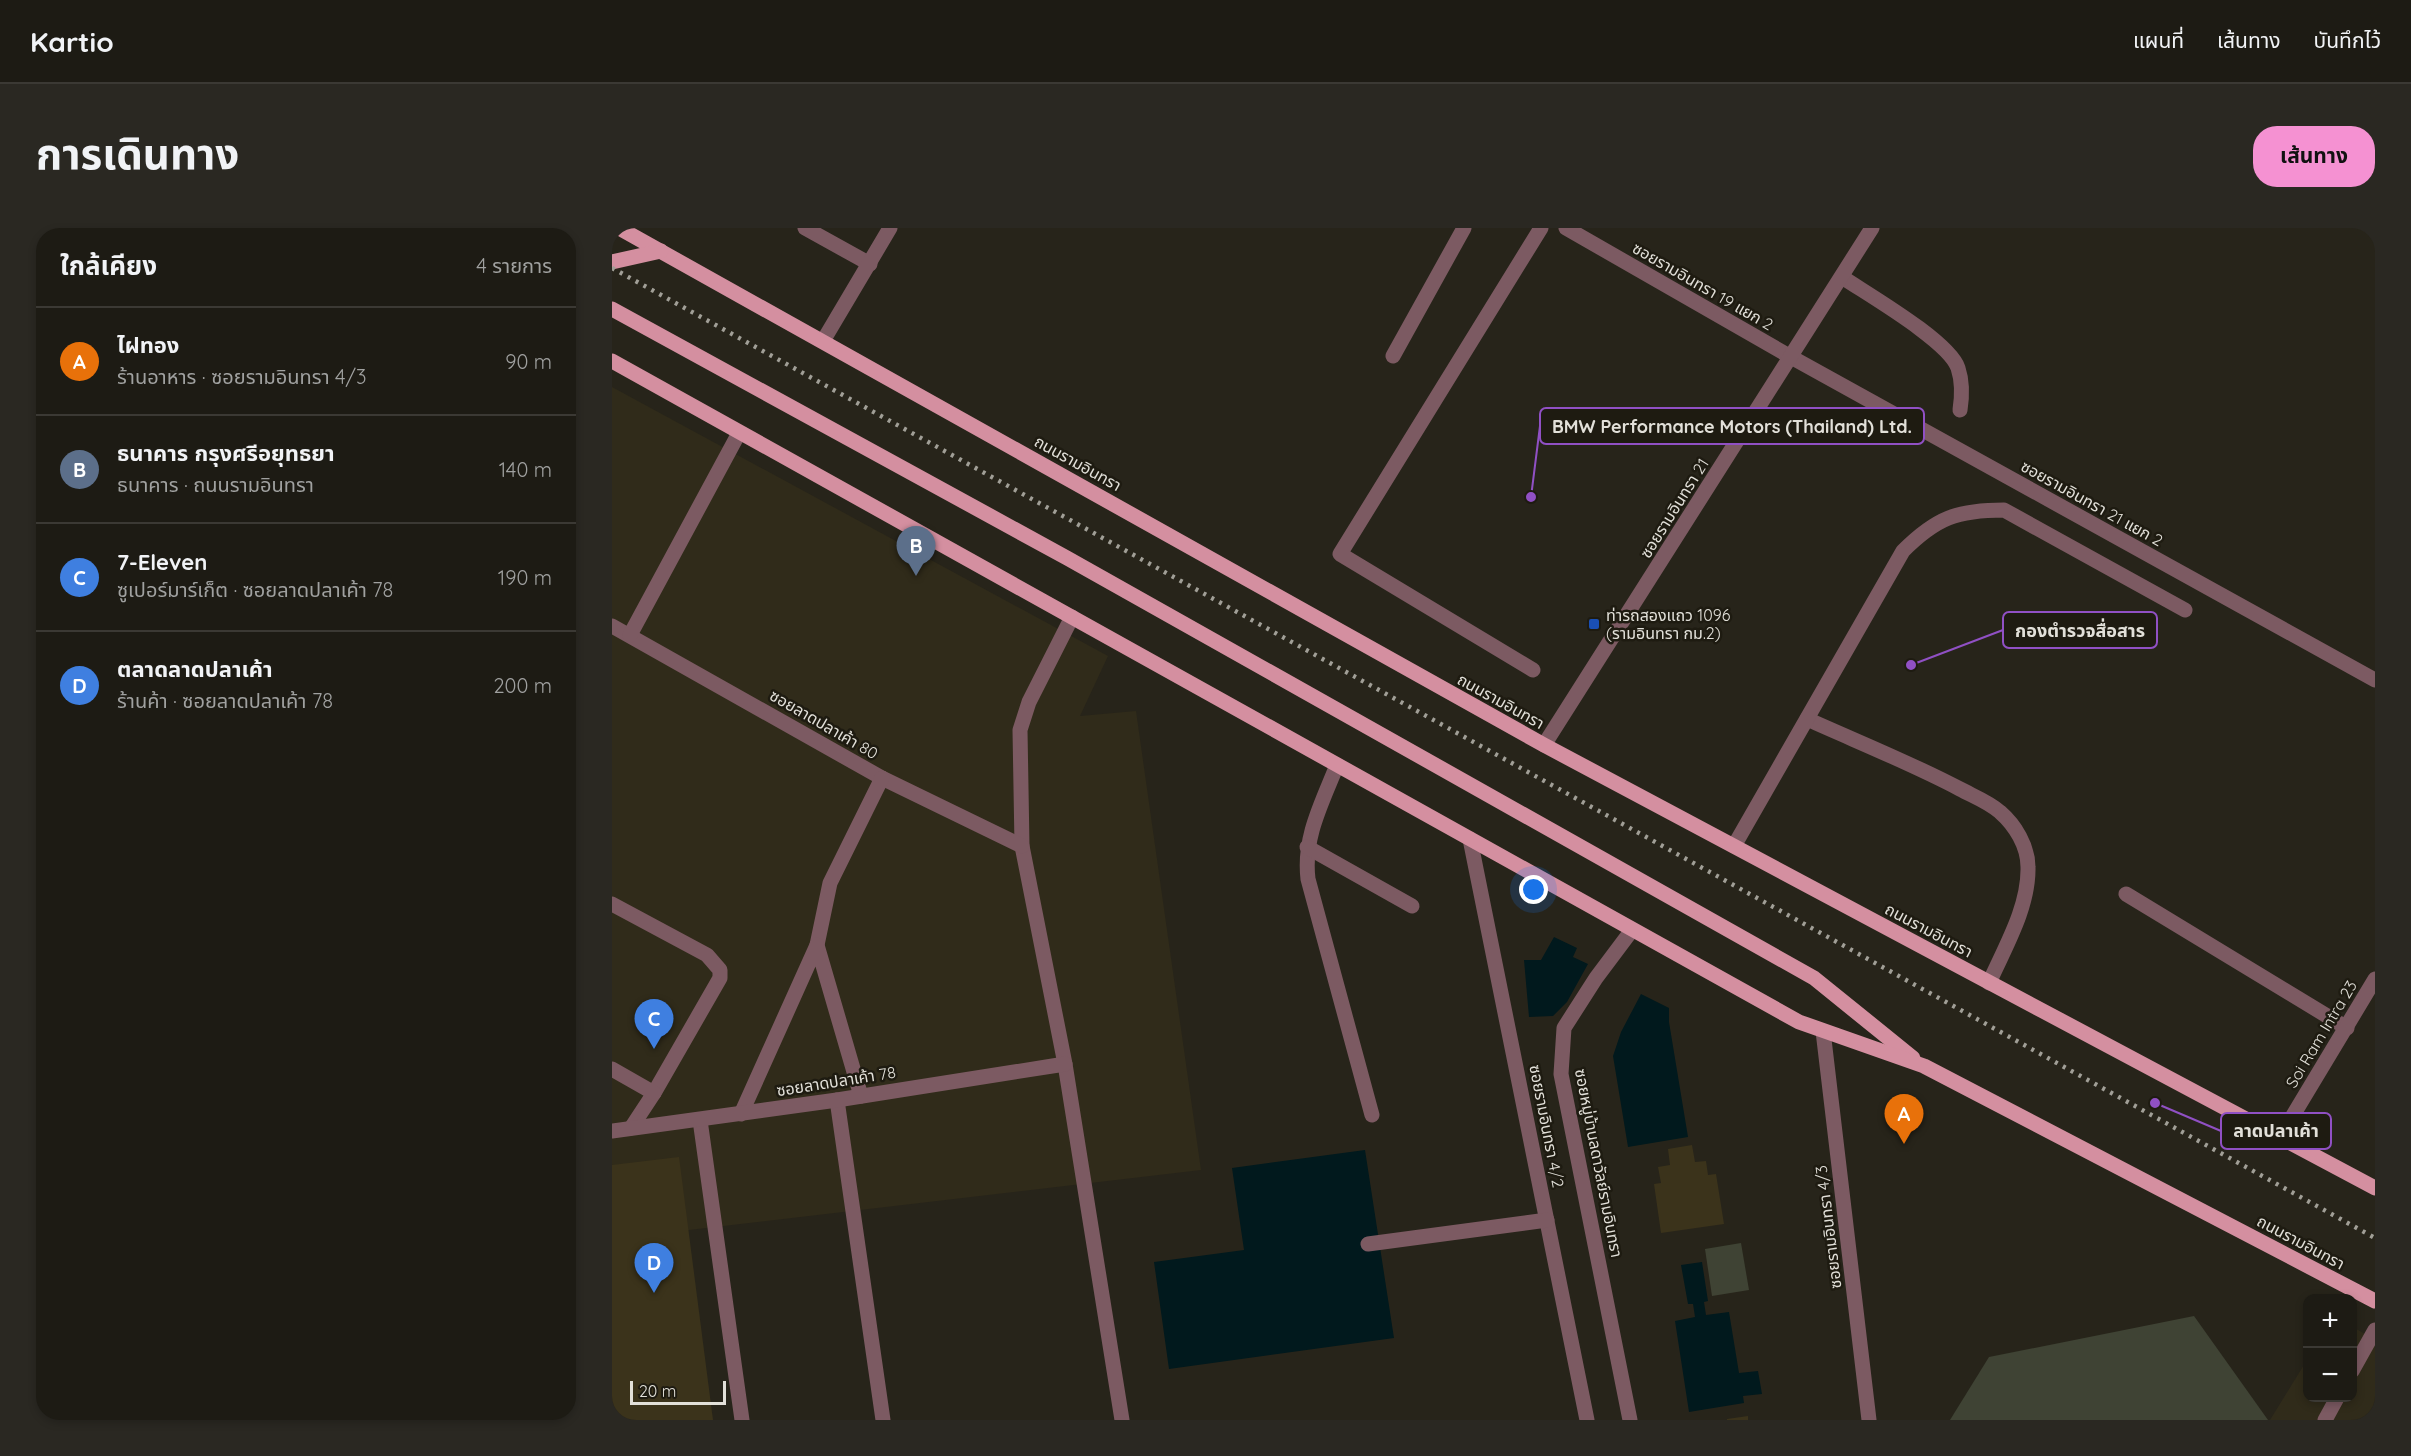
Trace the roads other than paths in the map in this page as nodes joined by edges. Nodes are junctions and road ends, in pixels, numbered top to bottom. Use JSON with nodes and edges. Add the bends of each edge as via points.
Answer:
{"nodes":[{"id":1,"x":619,"y":228,"type":"edge"},
{"id":2,"x":805,"y":228,"type":"edge"},
{"id":3,"x":890,"y":228,"type":"edge"},
{"id":4,"x":1464,"y":228,"type":"edge"},
{"id":5,"x":1541,"y":228,"type":"edge"},
{"id":6,"x":1566,"y":228,"type":"edge"},
{"id":7,"x":1872,"y":228,"type":"edge"},
{"id":8,"x":661,"y":251,"type":"junction"},
{"id":9,"x":612,"y":262,"type":"edge"},
{"id":10,"x":870,"y":264,"type":"junction"},
{"id":11,"x":1842,"y":277,"type":"junction"},
{"id":12,"x":612,"y":309,"type":"edge"},
{"id":13,"x":823,"y":341,"type":"junction"},
{"id":14,"x":1393,"y":356,"type":"dead end"},
{"id":15,"x":1791,"y":357,"type":"junction"},
{"id":16,"x":612,"y":361,"type":"edge"},
{"id":17,"x":1960,"y":410,"type":"dead end"},
{"id":18,"x":739,"y":433,"type":"junction"},
{"id":19,"x":2185,"y":610,"type":"dead end"},
{"id":20,"x":1072,"y":617,"type":"junction"},
{"id":21,"x":612,"y":626,"type":"edge"},
{"id":22,"x":630,"y":635,"type":"junction"},
{"id":23,"x":1533,"y":670,"type":"dead end"},
{"id":24,"x":2375,"y":680,"type":"edge"},
{"id":25,"x":1807,"y":719,"type":"junction"},
{"id":26,"x":1545,"y":745,"type":"junction"},
{"id":27,"x":1337,"y":765,"type":"junction"},
{"id":28,"x":882,"y":778,"type":"junction"},
{"id":29,"x":1470,"y":839,"type":"junction"},
{"id":30,"x":1022,"y":846,"type":"junction"},
{"id":31,"x":1734,"y":846,"type":"junction"},
{"id":32,"x":1307,"y":848,"type":"junction"},
{"id":33,"x":2126,"y":894,"type":"dead end"},
{"id":34,"x":612,"y":904,"type":"edge"},
{"id":35,"x":1412,"y":906,"type":"dead end"},
{"id":36,"x":1632,"y":930,"type":"junction"},
{"id":37,"x":817,"y":945,"type":"junction"},
{"id":38,"x":2375,"y":979,"type":"edge"},
{"id":39,"x":1989,"y":983,"type":"junction"},
{"id":40,"x":2347,"y":1028,"type":"junction"},
{"id":41,"x":1823,"y":1031,"type":"junction"},
{"id":42,"x":1065,"y":1064,"type":"junction"},
{"id":43,"x":1924,"y":1066,"type":"junction"},
{"id":44,"x":612,"y":1069,"type":"edge"},
{"id":45,"x":654,"y":1093,"type":"junction"},
{"id":46,"x":861,"y":1096,"type":"junction"},
{"id":47,"x":837,"y":1100,"type":"junction"},
{"id":48,"x":741,"y":1114,"type":"junction"},
{"id":49,"x":1372,"y":1115,"type":"dead end"},
{"id":50,"x":700,"y":1120,"type":"junction"},
{"id":51,"x":631,"y":1128,"type":"junction"},
{"id":52,"x":612,"y":1131,"type":"edge"},
{"id":53,"x":2280,"y":1137,"type":"junction"},
{"id":54,"x":2375,"y":1188,"type":"edge"},
{"id":55,"x":1547,"y":1220,"type":"junction"},
{"id":56,"x":1368,"y":1244,"type":"dead end"},
{"id":57,"x":2375,"y":1301,"type":"edge"},
{"id":58,"x":2375,"y":1330,"type":"edge"},
{"id":59,"x":2357,"y":1362,"type":"edge"},
{"id":60,"x":2335,"y":1402,"type":"edge"},
{"id":61,"x":741,"y":1420,"type":"edge"},
{"id":62,"x":883,"y":1420,"type":"edge"},
{"id":63,"x":1122,"y":1420,"type":"edge"},
{"id":64,"x":1587,"y":1420,"type":"edge"},
{"id":65,"x":1630,"y":1420,"type":"edge"},
{"id":66,"x":1869,"y":1420,"type":"edge"},
{"id":67,"x":2325,"y":1420,"type":"edge"}],
"edges":[{"from":1,"to":8,"type":"main road","name":"ถนนรามอินทรา"},
{"from":2,"to":10,"type":"street"},
{"from":3,"to":10,"type":"street"},
{"from":4,"to":14,"type":"street"},
{"from":5,"to":23,"type":"street","via":[[1340,554]]},
{"from":6,"to":15,"type":"street","name":"ซอยรามอินทรา 19 แยก 2"},
{"from":7,"to":11,"type":"street","name":"ซอยรามอินทรา 21"},
{"from":8,"to":9,"type":"main road"},
{"from":8,"to":13,"type":"main road","name":"ถนนรามอินทรา"},
{"from":10,"to":13,"type":"street"},
{"from":11,"to":15,"type":"street","name":"ซอยรามอินทรา 21"},
{"from":11,"to":17,"type":"street","via":[[1940,344],[1958,367]]},
{"from":12,"to":43,"type":"main road","name":"ถนนรามอินทรา","via":[[1067,558],[1814,978]]},
{"from":13,"to":26,"type":"main road","name":"ถนนรามอินทรา"},
{"from":15,"to":24,"type":"street","name":"ซอยรามอินทรา 21 แยก 2"},
{"from":15,"to":26,"type":"street","name":"ซอยรามอินทรา 21"},
{"from":16,"to":18,"type":"main road","name":"ถนนรามอินทรา"},
{"from":18,"to":20,"type":"main road","name":"ถนนรามอินทรา"},
{"from":18,"to":22,"type":"street"},
{"from":19,"to":25,"type":"street","via":[[2004,510],[1974,510],[1941,520],[1903,551]]},
{"from":20,"to":27,"type":"main road","name":"ถนนรามอินทรา"},
{"from":20,"to":30,"type":"street","via":[[1029,702],[1020,730]]},
{"from":21,"to":22,"type":"street","name":"ซอยลาดปลาเค้า 80"},
{"from":22,"to":28,"type":"street","name":"ซอยลาดปลาเค้า 80"},
{"from":25,"to":31,"type":"street"},
{"from":25,"to":39,"type":"street","via":[[1943,780],[1998,810],[2012,824],[2029,865],[2028,883],[2023,905]]},
{"from":26,"to":31,"type":"main road","name":"ถนนรามอินทรา"},
{"from":27,"to":29,"type":"main road","name":"ถนนรามอินทรา"},
{"from":27,"to":32,"type":"street"},
{"from":28,"to":30,"type":"street","name":"ซอยลาดปลาเค้า 80"},
{"from":28,"to":37,"type":"street","via":[[830,883]]},
{"from":29,"to":36,"type":"main road","name":"ถนนรามอินทรา"},
{"from":29,"to":55,"type":"street","name":"ซอยรามอินทรา 4/2"},
{"from":30,"to":42,"type":"street"},
{"from":31,"to":39,"type":"main road","name":"ถนนรามอินทรา"},
{"from":32,"to":35,"type":"street"},
{"from":32,"to":49,"type":"street","via":[[1308,879]]},
{"from":33,"to":40,"type":"street"},
{"from":34,"to":45,"type":"street","via":[[707,955],[720,970],[720,978]]},
{"from":36,"to":41,"type":"main road","name":"ถนนรามอินทรา","via":[[1799,1022]]},
{"from":36,"to":65,"type":"street","name":"ซอยหมู่บ้านลดาวัลย์รามอินทรา","via":[[1564,1028],[1561,1074]]},
{"from":37,"to":46,"type":"street"},
{"from":37,"to":48,"type":"street"},
{"from":38,"to":40,"type":"street","name":"Soi Ram Intra 23"},
{"from":39,"to":53,"type":"main road","name":"ถนนรามอินทรา"},
{"from":40,"to":53,"type":"street","name":"Soi Ram Intra 23"},
{"from":41,"to":43,"type":"main road","name":"ถนนรามอินทรา"},
{"from":41,"to":66,"type":"street","name":"ซอยรามอินทรา 4/3"},
{"from":42,"to":46,"type":"street","name":"ซอยลาดปลาเค้า 78"},
{"from":42,"to":63,"type":"street"},
{"from":43,"to":57,"type":"main road","name":"ถนนรามอินทรา"},
{"from":44,"to":45,"type":"street"},
{"from":45,"to":51,"type":"street"},
{"from":46,"to":47,"type":"street","name":"ซอยลาดปลาเค้า 78"},
{"from":47,"to":48,"type":"street","name":"ซอยลาดปลาเค้า 78"},
{"from":47,"to":62,"type":"street"},
{"from":48,"to":50,"type":"street","name":"ซอยลาดปลาเค้า 78"},
{"from":50,"to":51,"type":"street","name":"ซอยลาดปลาเค้า 78"},
{"from":50,"to":61,"type":"street"},
{"from":51,"to":52,"type":"street","name":"ซอยลาดปลาเค้า 78"},
{"from":53,"to":54,"type":"main road","name":"ถนนรามอินทรา"},
{"from":55,"to":56,"type":"street"},
{"from":55,"to":64,"type":"street","name":"ซอยรามอินทรา 4/2"},
{"from":58,"to":59,"type":"street"},
{"from":60,"to":67,"type":"street"}]}
